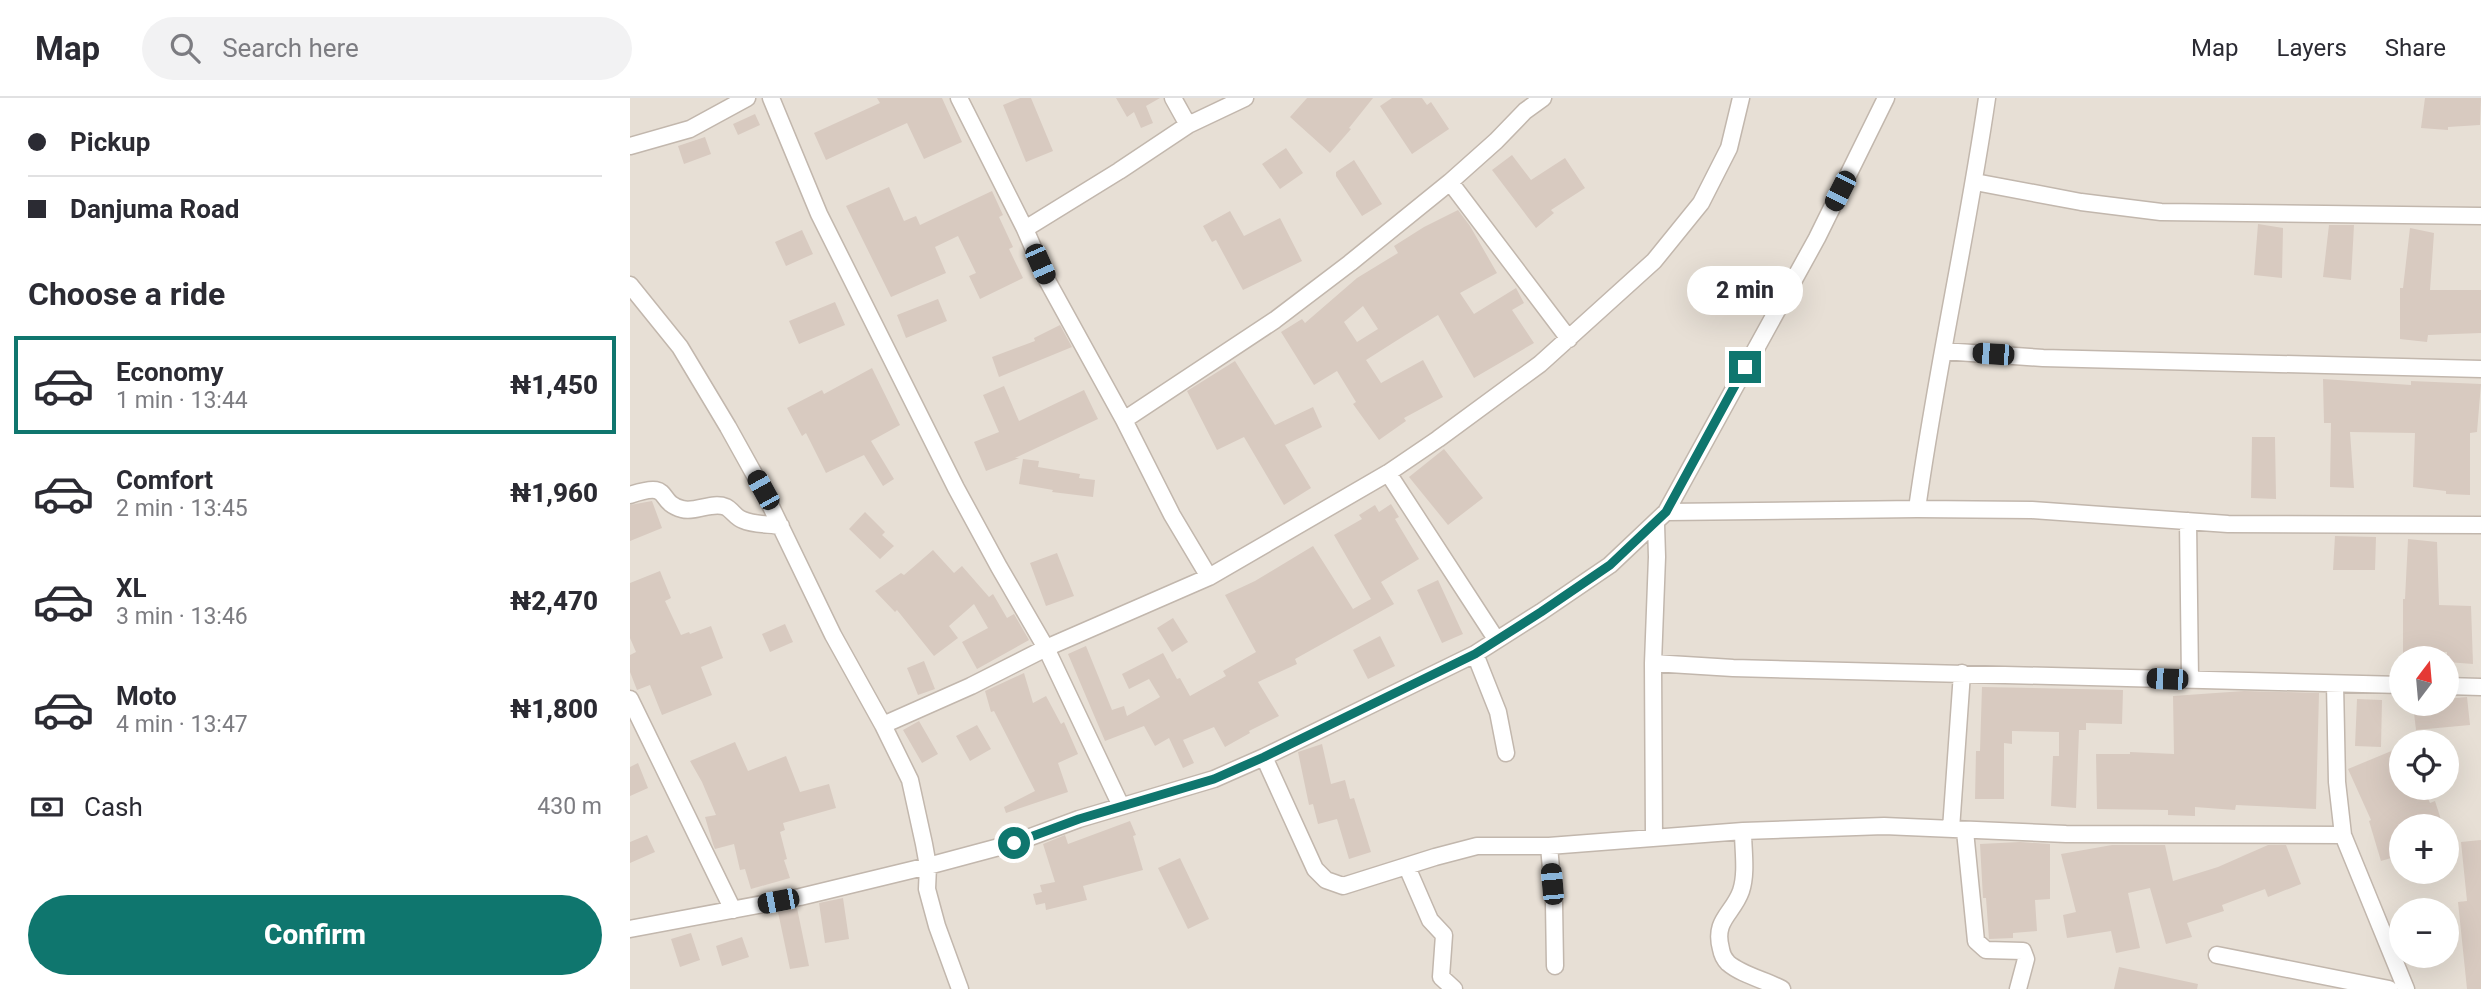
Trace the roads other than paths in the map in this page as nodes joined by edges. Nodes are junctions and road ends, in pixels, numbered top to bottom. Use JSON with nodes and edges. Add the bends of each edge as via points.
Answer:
{"nodes":[{"id":1,"x":747,"y":98,"type":"edge"},
{"id":2,"x":771,"y":98,"type":"edge"},
{"id":3,"x":958,"y":98,"type":"edge"},
{"id":4,"x":1173,"y":98,"type":"edge"},
{"id":5,"x":1245,"y":98,"type":"edge"},
{"id":6,"x":1543,"y":98,"type":"edge"},
{"id":7,"x":1741,"y":98,"type":"edge"},
{"id":8,"x":1886,"y":98,"type":"edge"},
{"id":9,"x":1987,"y":98,"type":"edge"},
{"id":10,"x":1188,"y":125,"type":"junction"},
{"id":11,"x":630,"y":146,"type":"edge"},
{"id":12,"x":1450,"y":182,"type":"junction"},
{"id":13,"x":1975,"y":182,"type":"junction"},
{"id":14,"x":2481,"y":216,"type":"edge"},
{"id":15,"x":1025,"y":229,"type":"junction"},
{"id":16,"x":630,"y":285,"type":"edge"},
{"id":17,"x":1569,"y":339,"type":"junction"},
{"id":18,"x":1943,"y":351,"type":"junction"},
{"id":19,"x":2481,"y":369,"type":"edge"},
{"id":20,"x":1124,"y":420,"type":"junction"},
{"id":21,"x":1388,"y":473,"type":"junction"},
{"id":22,"x":630,"y":495,"type":"edge"},
{"id":23,"x":1917,"y":509,"type":"junction"},
{"id":24,"x":1661,"y":518,"type":"junction"},
{"id":25,"x":2188,"y":521,"type":"junction"},
{"id":26,"x":2481,"y":525,"type":"edge"},
{"id":27,"x":781,"y":526,"type":"junction"},
{"id":28,"x":1209,"y":578,"type":"junction"},
{"id":29,"x":1496,"y":639,"type":"junction"},
{"id":30,"x":1046,"y":648,"type":"junction"},
{"id":31,"x":1475,"y":654,"type":"junction"},
{"id":32,"x":1653,"y":663,"type":"junction"},
{"id":33,"x":1962,"y":673,"type":"junction"},
{"id":34,"x":2190,"y":679,"type":"junction"},
{"id":35,"x":2335,"y":684,"type":"junction"},
{"id":36,"x":2389,"y":685,"type":"edge"},
{"id":37,"x":2459,"y":686,"type":"edge"},
{"id":38,"x":2481,"y":687,"type":"edge"},
{"id":39,"x":630,"y":699,"type":"edge"},
{"id":40,"x":883,"y":725,"type":"junction"},
{"id":41,"x":1506,"y":753,"type":"dead end"},
{"id":42,"x":1264,"y":757,"type":"junction"},
{"id":43,"x":1121,"y":806,"type":"junction"},
{"id":44,"x":1958,"y":830,"type":"junction"},
{"id":45,"x":1743,"y":831,"type":"junction"},
{"id":46,"x":2343,"y":835,"type":"junction"},
{"id":47,"x":1654,"y":838,"type":"junction"},
{"id":48,"x":1549,"y":846,"type":"junction"},
{"id":49,"x":928,"y":866,"type":"junction"},
{"id":50,"x":1407,"y":867,"type":"junction"},
{"id":51,"x":733,"y":910,"type":"junction"},
{"id":52,"x":630,"y":929,"type":"edge"},
{"id":53,"x":2217,"y":955,"type":"dead end"},
{"id":54,"x":1555,"y":966,"type":"dead end"},
{"id":55,"x":960,"y":989,"type":"edge"},
{"id":56,"x":1454,"y":989,"type":"edge"},
{"id":57,"x":1782,"y":989,"type":"edge"},
{"id":58,"x":2018,"y":989,"type":"edge"},
{"id":59,"x":2389,"y":989,"type":"edge"},
{"id":60,"x":2406,"y":989,"type":"edge"}],
"edges":[{"from":1,"to":11,"type":"street","via":[[690,129]]},
{"from":2,"to":30,"type":"street","via":[[820,214],[917,412]]},
{"from":3,"to":15,"type":"street"},
{"from":4,"to":10,"type":"street"},
{"from":5,"to":10,"type":"street"},
{"from":6,"to":12,"type":"street"},
{"from":7,"to":17,"type":"street","via":[[1729,148],[1701,203],[1654,261]]},
{"from":8,"to":24,"type":"street","via":[[1816,238]]},
{"from":9,"to":13,"type":"street"},
{"from":10,"to":15,"type":"street"},
{"from":12,"to":17,"type":"street"},
{"from":12,"to":20,"type":"street","via":[[1275,320]]},
{"from":13,"to":14,"type":"street","via":[[2161,212]]},
{"from":13,"to":18,"type":"street"},
{"from":15,"to":20,"type":"street","via":[[1048,282]]},
{"from":16,"to":27,"type":"street","via":[[680,347]]},
{"from":17,"to":21,"type":"street","via":[[1540,365]]},
{"from":18,"to":19,"type":"street","via":[[2043,358]]},
{"from":18,"to":23,"type":"street"},
{"from":20,"to":28,"type":"street"},
{"from":21,"to":28,"type":"street"},
{"from":21,"to":29,"type":"street"},
{"from":22,"to":27,"type":"street","via":[[654,489],[680,509],[717,505],[727,507],[741,520]]},
{"from":23,"to":24,"type":"street"},
{"from":23,"to":25,"type":"street","via":[[2032,510]]},
{"from":24,"to":29,"type":"street","via":[[1610,565]]},
{"from":24,"to":32,"type":"street"},
{"from":25,"to":26,"type":"street"},
{"from":25,"to":34,"type":"street"},
{"from":27,"to":40,"type":"street"},
{"from":28,"to":30,"type":"street"},
{"from":29,"to":31,"type":"street"},
{"from":30,"to":40,"type":"street"},
{"from":30,"to":43,"type":"street"},
{"from":31,"to":41,"type":"street","via":[[1498,712]]},
{"from":31,"to":42,"type":"street"},
{"from":32,"to":33,"type":"street"},
{"from":32,"to":47,"type":"street"},
{"from":33,"to":34,"type":"street"},
{"from":33,"to":44,"type":"street"},
{"from":34,"to":35,"type":"street"},
{"from":35,"to":36,"type":"street"},
{"from":35,"to":46,"type":"street"},
{"from":37,"to":38,"type":"street"},
{"from":39,"to":51,"type":"street"},
{"from":40,"to":49,"type":"street","via":[[910,780]]},
{"from":42,"to":43,"type":"street","via":[[1214,779]]},
{"from":42,"to":50,"type":"street","via":[[1315,869],[1326,880],[1343,886]]},
{"from":43,"to":49,"type":"street","via":[[1014,843]]},
{"from":44,"to":45,"type":"street","via":[[1884,826]]},
{"from":44,"to":46,"type":"street"},
{"from":44,"to":58,"type":"street","via":[[1976,941],[1986,950],[2023,951],[2026,959]]},
{"from":45,"to":47,"type":"street"},
{"from":45,"to":57,"type":"street","via":[[1743,881],[1741,893],[1721,923],[1722,957]]},
{"from":46,"to":60,"type":"street"},
{"from":47,"to":48,"type":"street"},
{"from":48,"to":50,"type":"street","via":[[1477,846]]},
{"from":48,"to":54,"type":"street"},
{"from":49,"to":51,"type":"street"},
{"from":49,"to":55,"type":"street","via":[[933,914]]},
{"from":50,"to":56,"type":"street","via":[[1430,920],[1444,935],[1441,977]]},
{"from":51,"to":52,"type":"street"},
{"from":53,"to":59,"type":"street"}]}
